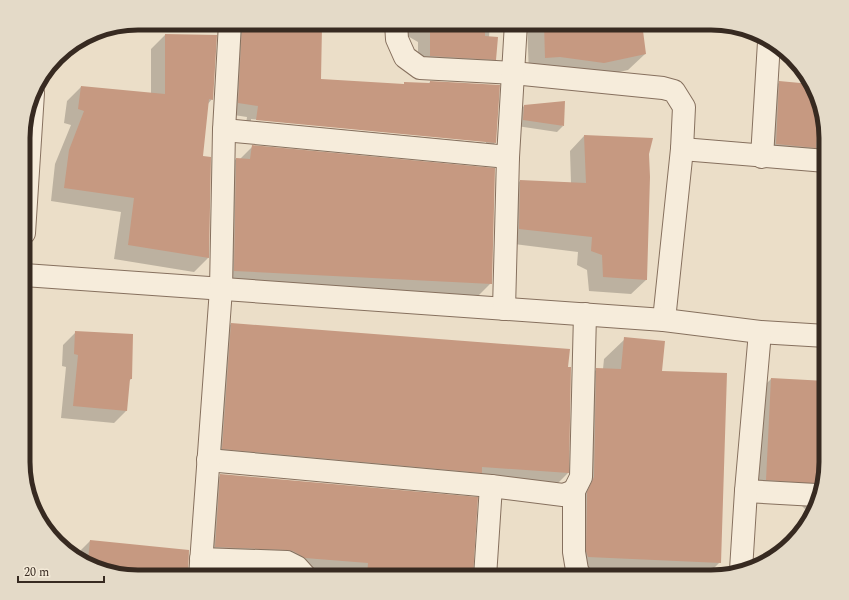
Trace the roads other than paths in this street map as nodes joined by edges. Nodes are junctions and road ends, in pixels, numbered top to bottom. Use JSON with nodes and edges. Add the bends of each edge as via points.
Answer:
{"nodes":[{"id":1,"x":230,"y":30,"type":"edge"},
{"id":2,"x":396,"y":30,"type":"edge"},
{"id":3,"x":516,"y":30,"type":"edge"},
{"id":4,"x":769,"y":46,"type":"edge"},
{"id":5,"x":513,"y":73,"type":"junction"},
{"id":6,"x":31,"y":124,"type":"edge"},
{"id":7,"x":224,"y":130,"type":"junction"},
{"id":8,"x":30,"y":140,"type":"edge"},
{"id":9,"x":682,"y":149,"type":"junction"},
{"id":10,"x":762,"y":157,"type":"junction"},
{"id":11,"x":508,"y":158,"type":"junction"},
{"id":12,"x":819,"y":161,"type":"edge"},
{"id":13,"x":30,"y":275,"type":"edge"},
{"id":14,"x":221,"y":289,"type":"junction"},
{"id":15,"x":504,"y":309,"type":"junction"},
{"id":16,"x":585,"y":314,"type":"junction"},
{"id":17,"x":664,"y":320,"type":"junction"},
{"id":18,"x":760,"y":332,"type":"junction"},
{"id":19,"x":819,"y":336,"type":"edge"},
{"id":20,"x":208,"y":460,"type":"junction"},
{"id":21,"x":491,"y":486,"type":"junction"},
{"id":22,"x":574,"y":491,"type":"junction"},
{"id":23,"x":746,"y":491,"type":"junction"},
{"id":24,"x":814,"y":495,"type":"edge"},
{"id":25,"x":746,"y":564,"type":"edge"},
{"id":26,"x":201,"y":568,"type":"edge"},
{"id":27,"x":300,"y":570,"type":"edge"},
{"id":28,"x":485,"y":570,"type":"edge"},
{"id":29,"x":577,"y":570,"type":"edge"}],
"edges":[{"from":1,"to":7,"type":"street"},
{"from":2,"to":5,"type":"street","via":[[397,39],[405,57],[420,68]]},
{"from":3,"to":5,"type":"street"},
{"from":4,"to":10,"type":"street"},
{"from":5,"to":9,"type":"street","via":[[674,91],[684,107]]},
{"from":5,"to":11,"type":"street"},
{"from":6,"to":8,"type":"street"},
{"from":7,"to":11,"type":"street"},
{"from":7,"to":14,"type":"street"},
{"from":9,"to":10,"type":"street"},
{"from":9,"to":17,"type":"street"},
{"from":10,"to":12,"type":"street"},
{"from":11,"to":15,"type":"street"},
{"from":13,"to":14,"type":"street"},
{"from":14,"to":15,"type":"street"},
{"from":14,"to":20,"type":"street"},
{"from":15,"to":16,"type":"street"},
{"from":16,"to":17,"type":"street"},
{"from":16,"to":22,"type":"street","via":[[581,477]]},
{"from":17,"to":18,"type":"street"},
{"from":18,"to":19,"type":"street"},
{"from":18,"to":23,"type":"street"},
{"from":20,"to":21,"type":"street"},
{"from":20,"to":26,"type":"street"},
{"from":21,"to":22,"type":"street","via":[[563,495]]},
{"from":21,"to":28,"type":"street"},
{"from":22,"to":29,"type":"street","via":[[574,552]]},
{"from":23,"to":24,"type":"street"},
{"from":23,"to":25,"type":"street"},
{"from":26,"to":27,"type":"street","via":[[287,562]]}]}
